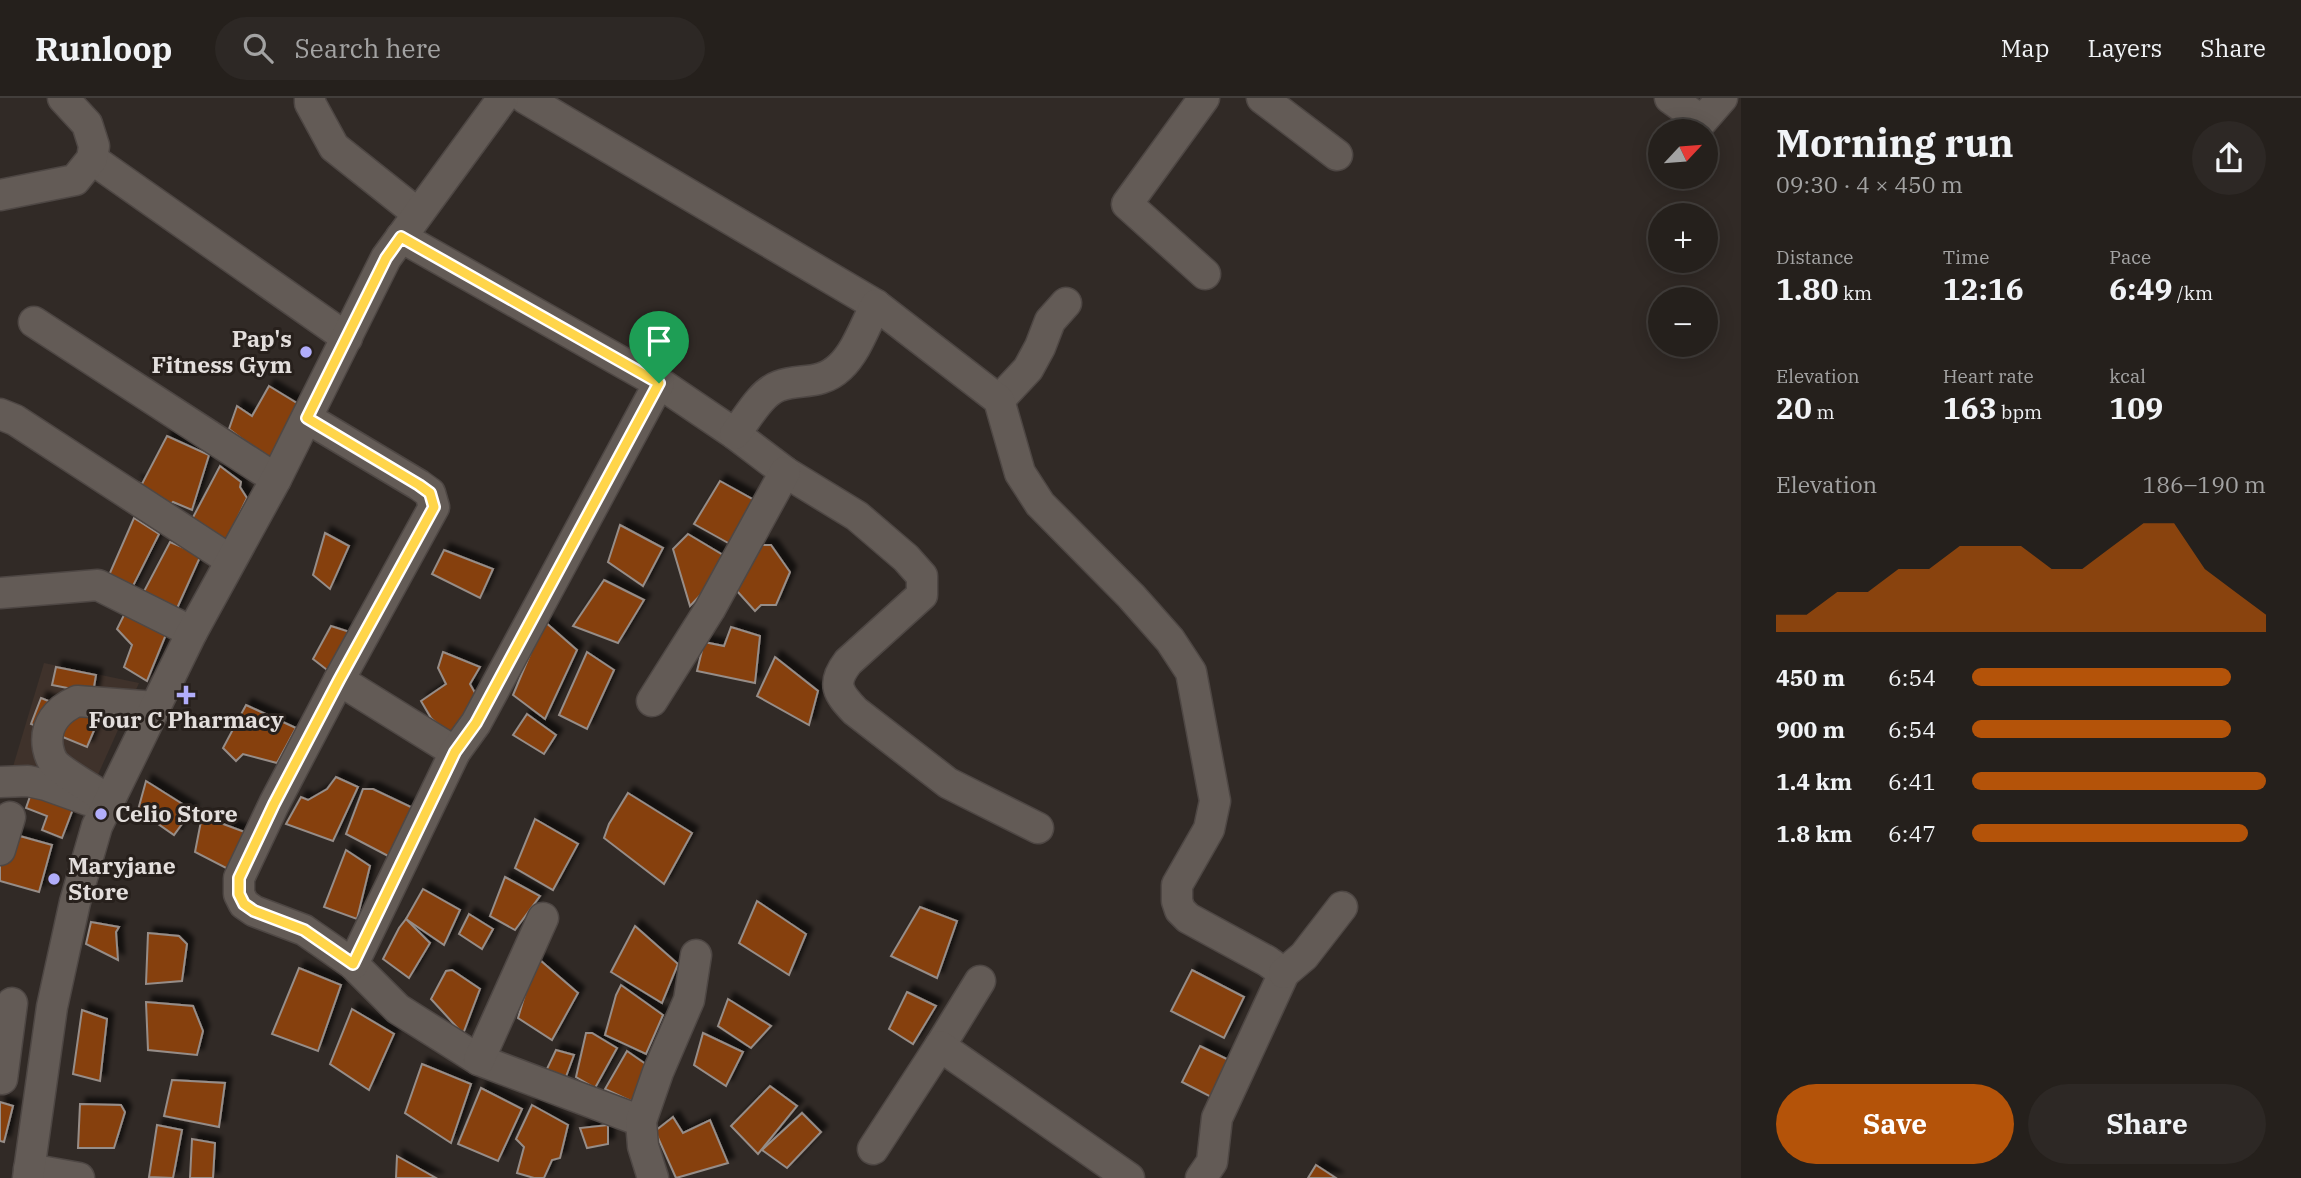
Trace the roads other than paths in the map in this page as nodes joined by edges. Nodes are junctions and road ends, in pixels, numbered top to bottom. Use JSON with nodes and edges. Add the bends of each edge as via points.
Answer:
{"nodes":[{"id":1,"x":63,"y":98,"type":"edge"},
{"id":2,"x":310,"y":98,"type":"edge"},
{"id":3,"x":503,"y":98,"type":"edge"},
{"id":4,"x":525,"y":98,"type":"edge"},
{"id":5,"x":1204,"y":98,"type":"edge"},
{"id":6,"x":1262,"y":98,"type":"edge"},
{"id":7,"x":1670,"y":98,"type":"edge"},
{"id":8,"x":1722,"y":98,"type":"edge"},
{"id":9,"x":1338,"y":155,"type":"dead end"},
{"id":10,"x":92,"y":159,"type":"junction"},
{"id":11,"x":0,"y":195,"type":"edge"},
{"id":12,"x":409,"y":225,"type":"junction"},
{"id":13,"x":1205,"y":274,"type":"dead end"},
{"id":14,"x":1066,"y":303,"type":"dead end"},
{"id":15,"x":876,"y":305,"type":"junction"},
{"id":16,"x":34,"y":322,"type":"dead end"},
{"id":17,"x":347,"y":338,"type":"junction"},
{"id":18,"x":659,"y":383,"type":"junction"},
{"id":19,"x":999,"y":400,"type":"junction"},
{"id":20,"x":0,"y":414,"type":"edge"},
{"id":21,"x":307,"y":418,"type":"junction"},
{"id":22,"x":735,"y":434,"type":"junction"},
{"id":23,"x":785,"y":472,"type":"junction"},
{"id":24,"x":276,"y":479,"type":"junction"},
{"id":25,"x":230,"y":560,"type":"junction"},
{"id":26,"x":0,"y":593,"type":"edge"},
{"id":27,"x":192,"y":632,"type":"junction"},
{"id":28,"x":339,"y":680,"type":"junction"},
{"id":29,"x":652,"y":701,"type":"dead end"},
{"id":30,"x":155,"y":707,"type":"junction"},
{"id":31,"x":455,"y":752,"type":"junction"},
{"id":32,"x":0,"y":782,"type":"edge"},
{"id":33,"x":108,"y":803,"type":"junction"},
{"id":34,"x":10,"y":817,"type":"dead end"},
{"id":35,"x":1038,"y":828,"type":"dead end"},
{"id":36,"x":0,"y":850,"type":"edge"},
{"id":37,"x":1342,"y":907,"type":"dead end"},
{"id":38,"x":543,"y":918,"type":"dead end"},
{"id":39,"x":696,"y":955,"type":"dead end"},
{"id":40,"x":353,"y":964,"type":"junction"},
{"id":41,"x":1284,"y":974,"type":"junction"},
{"id":42,"x":980,"y":982,"type":"dead end"},
{"id":43,"x":6,"y":1003,"type":"edge"},
{"id":44,"x":52,"y":1007,"type":"junction"},
{"id":45,"x":940,"y":1046,"type":"junction"},
{"id":46,"x":479,"y":1060,"type":"junction"},
{"id":47,"x":1,"y":1079,"type":"edge"},
{"id":48,"x":39,"y":1090,"type":"junction"},
{"id":49,"x":641,"y":1121,"type":"junction"},
{"id":50,"x":873,"y":1149,"type":"dead end"},
{"id":51,"x":29,"y":1173,"type":"edge"},
{"id":52,"x":79,"y":1178,"type":"edge"},
{"id":53,"x":653,"y":1178,"type":"edge"},
{"id":54,"x":1129,"y":1178,"type":"edge"},
{"id":55,"x":1201,"y":1178,"type":"edge"}],
"edges":[{"from":1,"to":10,"type":"street","via":[[86,124],[94,146]]},
{"from":2,"to":12,"type":"street","via":[[334,147]]},
{"from":3,"to":12,"type":"street"},
{"from":4,"to":15,"type":"street"},
{"from":5,"to":13,"type":"street","via":[[1127,204]]},
{"from":6,"to":9,"type":"street"},
{"from":7,"to":8,"type":"street","via":[[1702,121]]},
{"from":10,"to":11,"type":"street","via":[[75,180]]},
{"from":10,"to":17,"type":"street"},
{"from":12,"to":17,"type":"street","via":[[386,258]]},
{"from":12,"to":18,"type":"street"},
{"from":14,"to":19,"type":"street","via":[[1049,321],[1028,369]]},
{"from":15,"to":19,"type":"street"},
{"from":15,"to":22,"type":"street","via":[[852,353],[839,368],[813,382],[778,386],[766,394]]},
{"from":16,"to":24,"type":"street"},
{"from":17,"to":21,"type":"street"},
{"from":18,"to":22,"type":"street"},
{"from":18,"to":31,"type":"street","via":[[476,723]]},
{"from":19,"to":41,"type":"street","via":[[1020,473],[1040,504],[1147,614],[1191,672],[1215,802],[1209,829],[1177,885],[1180,910]]},
{"from":20,"to":25,"type":"street"},
{"from":21,"to":24,"type":"street"},
{"from":21,"to":28,"type":"street","via":[[419,485],[430,493],[434,507]]},
{"from":22,"to":23,"type":"street"},
{"from":23,"to":29,"type":"street","via":[[710,609]]},
{"from":23,"to":35,"type":"street","via":[[857,516],[922,576],[922,595],[839,674],[843,698],[948,783]]},
{"from":24,"to":25,"type":"street"},
{"from":25,"to":27,"type":"street"},
{"from":26,"to":27,"type":"street","via":[[98,585]]},
{"from":27,"to":30,"type":"street"},
{"from":28,"to":31,"type":"street"},
{"from":28,"to":40,"type":"street","via":[[239,878],[239,894],[254,911],[304,930]]},
{"from":30,"to":33,"type":"street"},
{"from":30,"to":33,"type":"street","via":[[77,701],[51,722],[47,743],[54,763]]},
{"from":31,"to":40,"type":"street"},
{"from":32,"to":33,"type":"street","via":[[28,781]]},
{"from":33,"to":44,"type":"street","via":[[75,902]]},
{"from":34,"to":36,"type":"street"},
{"from":37,"to":41,"type":"street"},
{"from":38,"to":46,"type":"street"},
{"from":39,"to":49,"type":"street","via":[[689,1000]]},
{"from":40,"to":46,"type":"street","via":[[398,1009]]},
{"from":41,"to":55,"type":"street","via":[[1217,1118],[1212,1162]]},
{"from":42,"to":45,"type":"street"},
{"from":43,"to":44,"type":"street"},
{"from":43,"to":47,"type":"street"},
{"from":44,"to":48,"type":"street"},
{"from":45,"to":50,"type":"street"},
{"from":45,"to":54,"type":"street"},
{"from":46,"to":49,"type":"street"},
{"from":47,"to":48,"type":"street"},
{"from":48,"to":51,"type":"street"},
{"from":49,"to":53,"type":"street"},
{"from":51,"to":52,"type":"street"}]}
